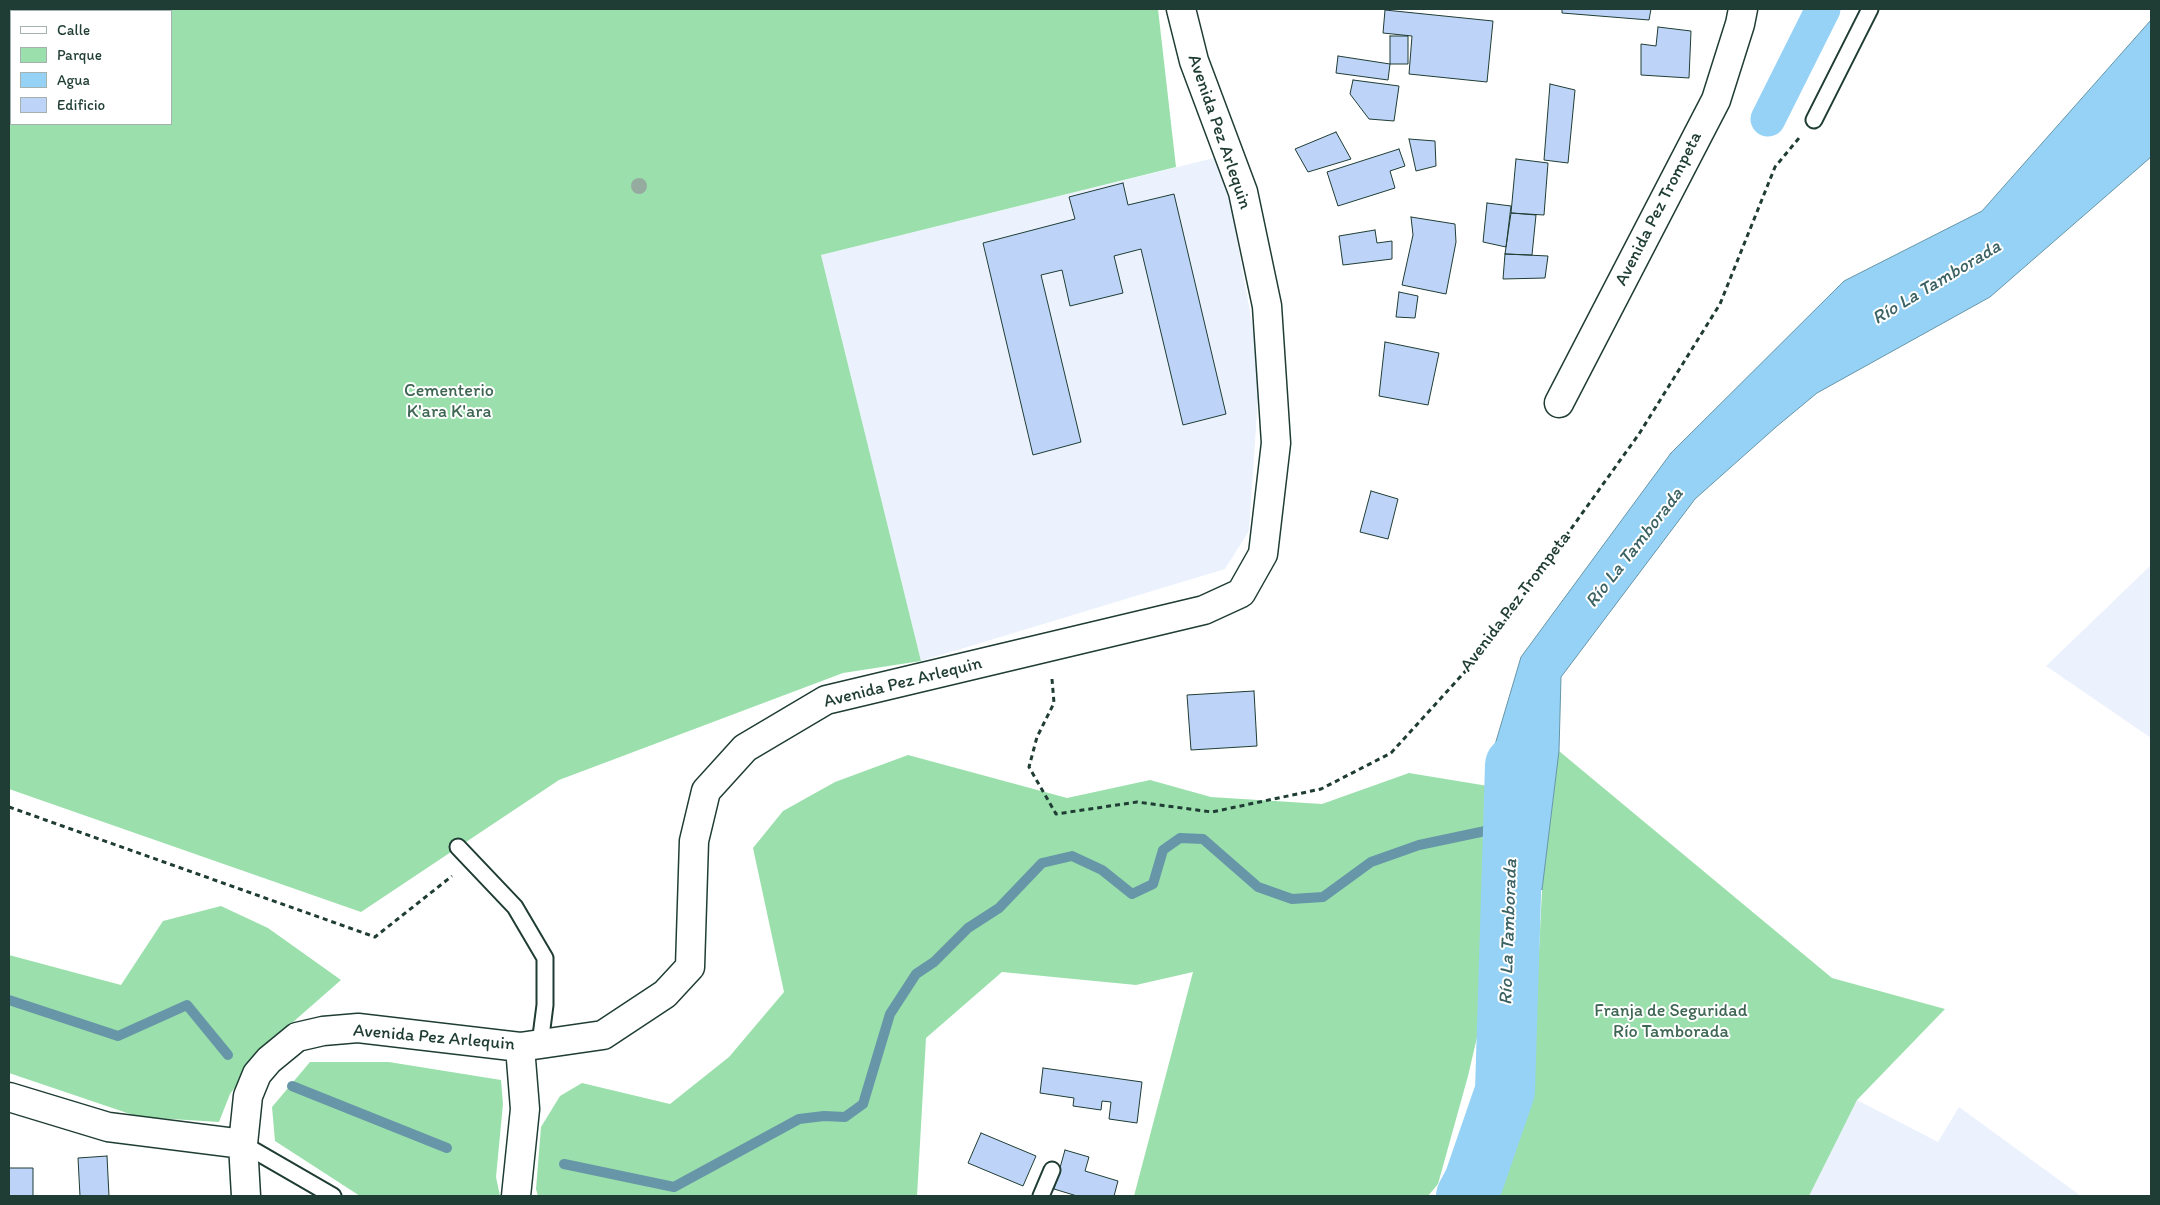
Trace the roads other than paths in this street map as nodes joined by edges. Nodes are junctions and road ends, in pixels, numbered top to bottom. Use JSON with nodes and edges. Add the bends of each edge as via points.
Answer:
{"nodes":[{"id":1,"x":1181,"y":9,"type":"edge"},
{"id":2,"x":1743,"y":9,"type":"edge"},
{"id":3,"x":1870,"y":9,"type":"edge"},
{"id":4,"x":1814,"y":120,"type":"road end"},
{"id":5,"x":1560,"y":403,"type":"dead end"},
{"id":6,"x":458,"y":847,"type":"dead end"},
{"id":7,"x":530,"y":1045,"type":"junction"},
{"id":8,"x":9,"y":1097,"type":"edge"},
{"id":9,"x":243,"y":1144,"type":"junction"},
{"id":10,"x":1052,"y":1170,"type":"dead end"},
{"id":11,"x":246,"y":1196,"type":"edge"},
{"id":12,"x":333,"y":1196,"type":"edge"},
{"id":13,"x":516,"y":1196,"type":"edge"},
{"id":14,"x":1041,"y":1196,"type":"edge"}],
"edges":[{"from":1,"to":7,"type":"street","name":"Avenida Pez Arlequin","via":[[1194,61],[1243,192],[1267,306],[1276,443],[1263,554],[1241,593],[1204,610],[826,700],[745,748],[706,791],[694,841],[690,967],[665,994],[602,1035]]},
{"from":2,"to":5,"type":"street","name":"Avenida Pez Trompeta","via":[[1716,100]]},
{"from":3,"to":4,"type":"lane"},
{"from":6,"to":7,"type":"lane","via":[[515,907],[545,958],[545,1005]]},
{"from":7,"to":9,"type":"street","name":"Avenida Pez Arlequin","via":[[358,1028],[297,1037],[257,1074],[248,1096]]},
{"from":7,"to":13,"type":"street"},
{"from":8,"to":9,"type":"street","via":[[108,1127]]},
{"from":9,"to":11,"type":"street","name":"Avenida Pez Arlequin"},
{"from":9,"to":12,"type":"lane"},
{"from":10,"to":14,"type":"lane"}]}
